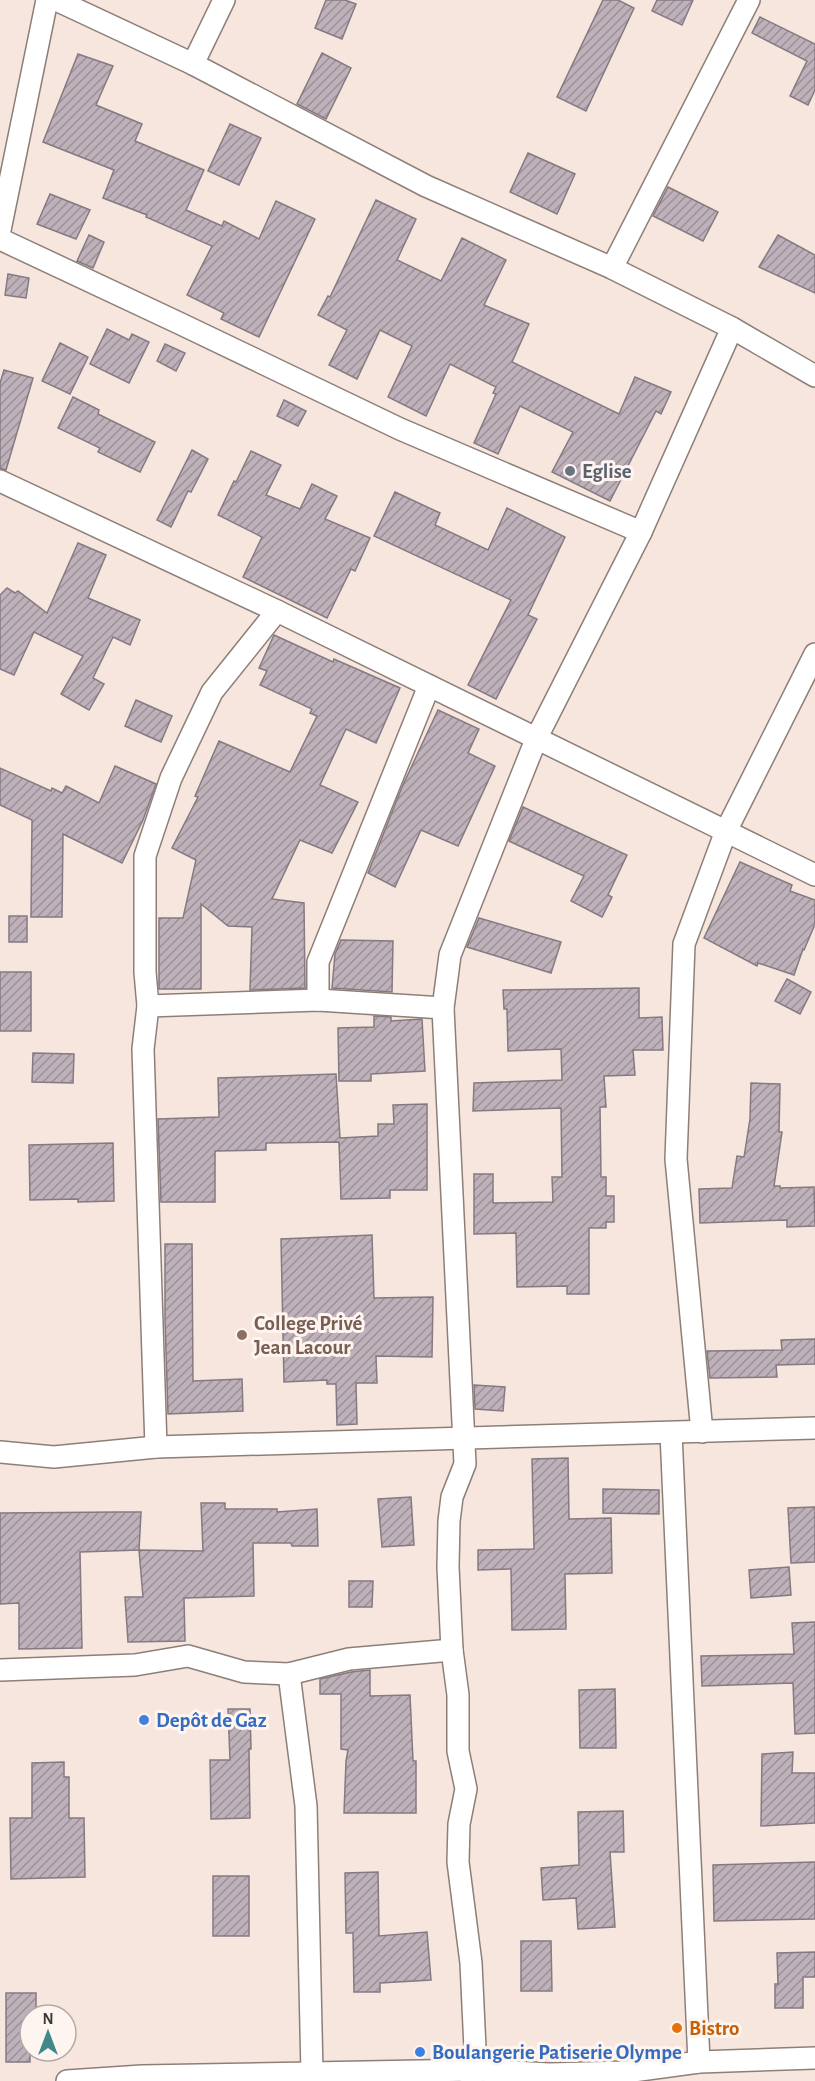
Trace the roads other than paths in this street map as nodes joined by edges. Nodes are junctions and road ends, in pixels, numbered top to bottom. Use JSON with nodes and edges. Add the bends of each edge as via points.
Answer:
{"nodes":[{"id":1,"x":47,"y":0,"type":"edge"},
{"id":2,"x":56,"y":0,"type":"edge"},
{"id":3,"x":224,"y":0,"type":"edge"},
{"id":4,"x":749,"y":0,"type":"edge"},
{"id":5,"x":193,"y":64,"type":"junction"},
{"id":6,"x":1,"y":219,"type":"edge"},
{"id":7,"x":0,"y":239,"type":"edge"},
{"id":8,"x":612,"y":268,"type":"junction"},
{"id":9,"x":732,"y":328,"type":"junction"},
{"id":10,"x":815,"y":376,"type":"edge"},
{"id":11,"x":0,"y":481,"type":"edge"},
{"id":12,"x":641,"y":532,"type":"junction"},
{"id":13,"x":277,"y":611,"type":"junction"},
{"id":14,"x":815,"y":654,"type":"edge"},
{"id":15,"x":429,"y":686,"type":"junction"},
{"id":16,"x":537,"y":737,"type":"junction"},
{"id":17,"x":726,"y":831,"type":"junction"},
{"id":18,"x":815,"y":875,"type":"edge"},
{"id":19,"x":318,"y":1000,"type":"junction"},
{"id":20,"x":148,"y":1005,"type":"junction"},
{"id":21,"x":443,"y":1008,"type":"junction"},
{"id":22,"x":815,"y":1428,"type":"edge"},
{"id":23,"x":702,"y":1432,"type":"junction"},
{"id":24,"x":671,"y":1433,"type":"junction"},
{"id":25,"x":464,"y":1439,"type":"junction"},
{"id":26,"x":156,"y":1447,"type":"junction"},
{"id":27,"x":0,"y":1452,"type":"edge"},
{"id":28,"x":452,"y":1650,"type":"junction"},
{"id":29,"x":0,"y":1670,"type":"edge"},
{"id":30,"x":289,"y":1674,"type":"junction"},
{"id":31,"x":815,"y":2058,"type":"edge"},
{"id":32,"x":699,"y":2062,"type":"junction"},
{"id":33,"x":312,"y":2073,"type":"junction"},
{"id":34,"x":473,"y":2075,"type":"edge"},
{"id":35,"x":67,"y":2081,"type":"edge"}],
"edges":[{"from":1,"to":6,"type":"street"},
{"from":2,"to":5,"type":"street"},
{"from":3,"to":5,"type":"street"},
{"from":4,"to":8,"type":"street"},
{"from":5,"to":8,"type":"street","via":[[426,186]]},
{"from":7,"to":12,"type":"street","via":[[400,429]]},
{"from":8,"to":9,"type":"street"},
{"from":9,"to":10,"type":"street"},
{"from":9,"to":12,"type":"street"},
{"from":11,"to":13,"type":"street"},
{"from":12,"to":16,"type":"street"},
{"from":13,"to":15,"type":"street"},
{"from":13,"to":20,"type":"street","via":[[212,692],[171,778],[145,856]]},
{"from":14,"to":17,"type":"street"},
{"from":15,"to":16,"type":"street"},
{"from":15,"to":19,"type":"street","via":[[318,962]]},
{"from":16,"to":17,"type":"street"},
{"from":16,"to":21,"type":"street","via":[[450,955]]},
{"from":17,"to":18,"type":"street"},
{"from":17,"to":23,"type":"street","via":[[684,944],[676,1159]]},
{"from":19,"to":20,"type":"street"},
{"from":19,"to":21,"type":"street"},
{"from":20,"to":26,"type":"street","via":[[143,1049]]},
{"from":21,"to":25,"type":"street"},
{"from":22,"to":23,"type":"street"},
{"from":23,"to":24,"type":"street"},
{"from":24,"to":25,"type":"street"},
{"from":24,"to":32,"type":"street"},
{"from":25,"to":26,"type":"street"},
{"from":25,"to":28,"type":"street","via":[[465,1464],[452,1497],[448,1521]]},
{"from":26,"to":27,"type":"street","via":[[54,1457]]},
{"from":28,"to":30,"type":"street","via":[[349,1659]]},
{"from":28,"to":34,"type":"street","via":[[458,1695],[458,1751],[466,1789],[459,1824],[458,1862],[471,1963]]},
{"from":29,"to":30,"type":"street","via":[[135,1665],[188,1656],[244,1672]]},
{"from":30,"to":33,"type":"street","via":[[306,1806]]},
{"from":31,"to":32,"type":"street"},
{"from":32,"to":34,"type":"street","via":[[626,2072]]},
{"from":33,"to":34,"type":"street"},
{"from":33,"to":35,"type":"street"}]}
